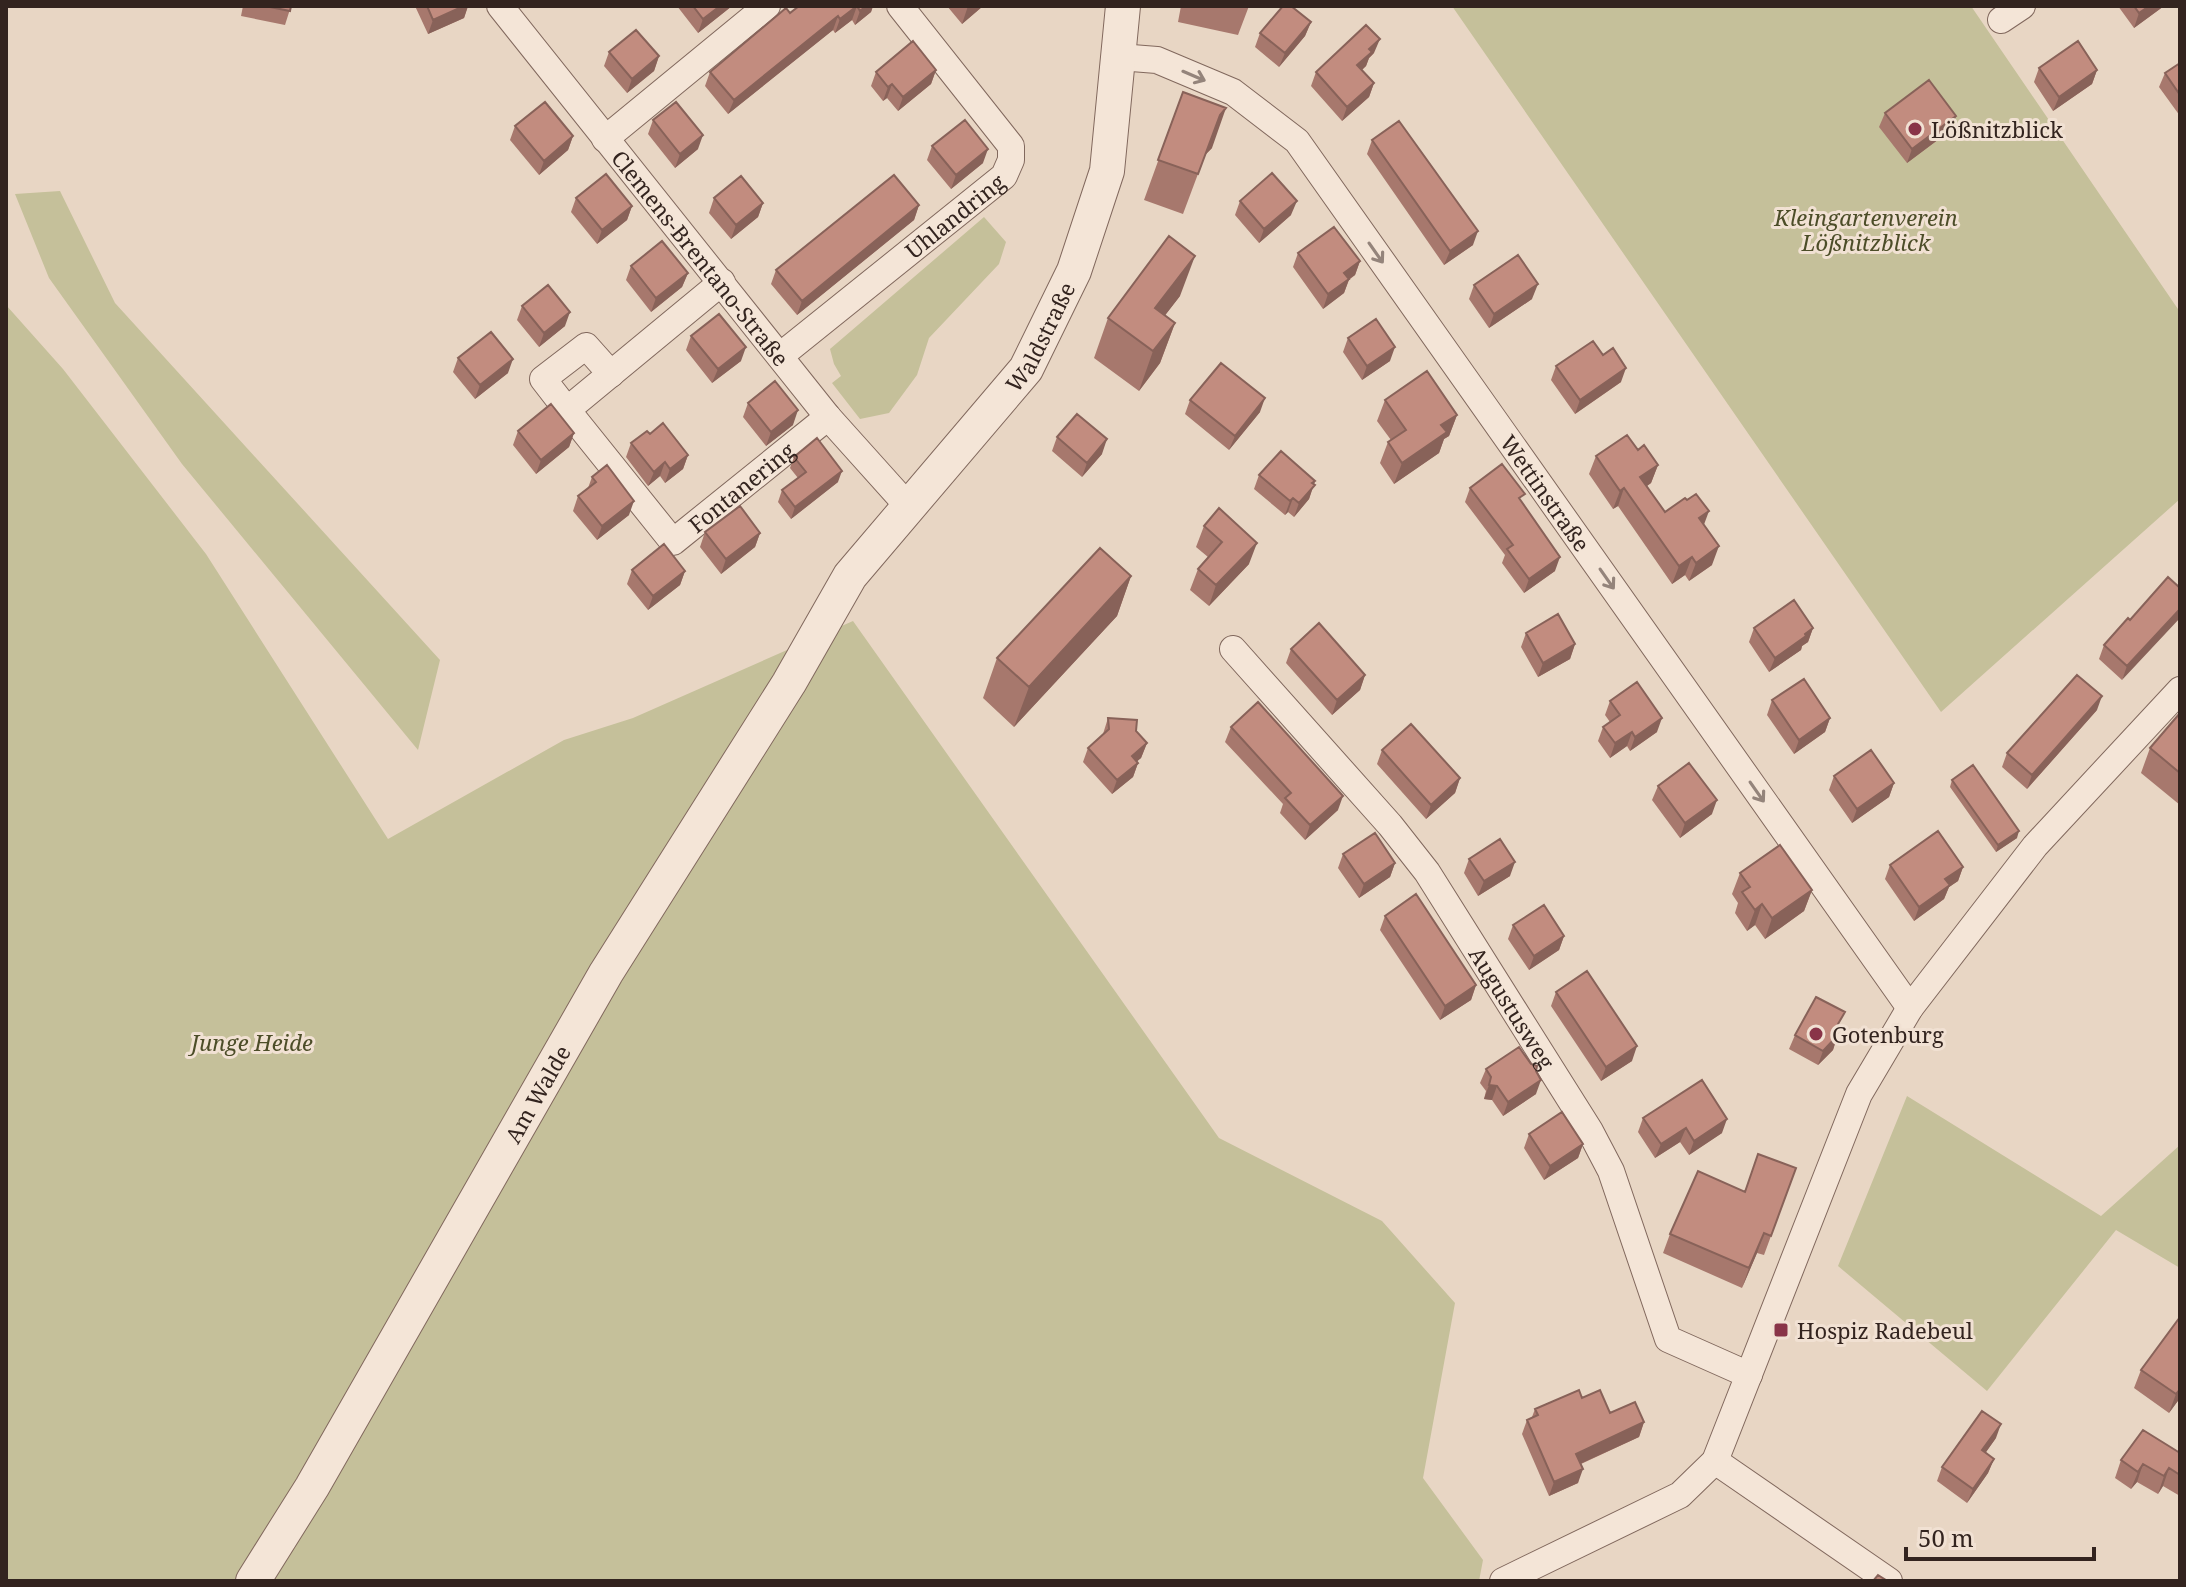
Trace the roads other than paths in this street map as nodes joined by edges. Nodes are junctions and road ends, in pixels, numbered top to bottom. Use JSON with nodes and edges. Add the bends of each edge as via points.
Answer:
{"nodes":[{"id":1,"x":767,"y":6,"type":"edge"},
{"id":2,"x":900,"y":6,"type":"edge"},
{"id":3,"x":1123,"y":6,"type":"edge"},
{"id":4,"x":502,"y":7,"type":"edge"},
{"id":5,"x":1119,"y":57,"type":"junction"},
{"id":6,"x":605,"y":139,"type":"junction"},
{"id":7,"x":722,"y":282,"type":"junction"},
{"id":8,"x":780,"y":356,"type":"junction"},
{"id":9,"x":611,"y":374,"type":"junction"},
{"id":10,"x":567,"y":410,"type":"junction"},
{"id":11,"x":828,"y":417,"type":"junction"},
{"id":12,"x":907,"y":505,"type":"junction"},
{"id":13,"x":830,"y":610,"type":"joint"},
{"id":14,"x":1233,"y":649,"type":"dead end"},
{"id":15,"x":2180,"y":690,"type":"edge"},
{"id":16,"x":1910,"y":1008,"type":"junction"},
{"id":17,"x":1749,"y":1375,"type":"junction"},
{"id":18,"x":1715,"y":1461,"type":"junction"},
{"id":19,"x":253,"y":1581,"type":"edge"},
{"id":20,"x":1503,"y":1581,"type":"edge"},
{"id":21,"x":1889,"y":1581,"type":"edge"}],
"edges":[{"from":1,"to":6,"type":"street"},
{"from":2,"to":8,"type":"street","name":"Uhlandring","via":[[1011,146],[1011,160],[1004,176]]},
{"from":3,"to":5,"type":"street","name":"Waldstraße"},
{"from":4,"to":6,"type":"street","name":"Clemens-Brentano-Straße"},
{"from":5,"to":12,"type":"street","name":"Waldstraße","via":[[1107,171],[1074,271],[1026,369]]},
{"from":5,"to":16,"type":"street","name":"Wettinstraße","one_way":true,"via":[[1157,60],[1233,92],[1297,141]]},
{"from":6,"to":7,"type":"street","name":"Clemens-Brentano-Straße"},
{"from":7,"to":8,"type":"street","name":"Clemens-Brentano-Straße"},
{"from":7,"to":9,"type":"street"},
{"from":8,"to":11,"type":"street","name":"Clemens-Brentano-Straße"},
{"from":9,"to":10,"type":"street"},
{"from":9,"to":10,"type":"street","name":"Fontanering","via":[[586,346],[543,379]]},
{"from":10,"to":11,"type":"street","name":"Fontanering","via":[[673,542]]},
{"from":11,"to":12,"type":"street","name":"Clemens-Brentano-Straße"},
{"from":12,"to":13,"type":"street","name":"Waldstraße"},
{"from":13,"to":19,"type":"street","name":"Am Walde","via":[[606,973]]},
{"from":14,"to":17,"type":"street","name":"Augustusweg","via":[[1427,872],[1611,1171],[1668,1339]]},
{"from":15,"to":16,"type":"street","via":[[2035,846]]},
{"from":16,"to":17,"type":"street","via":[[1859,1094]]},
{"from":17,"to":18,"type":"street"},
{"from":18,"to":20,"type":"street","via":[[1680,1495]]},
{"from":18,"to":21,"type":"street"}]}
